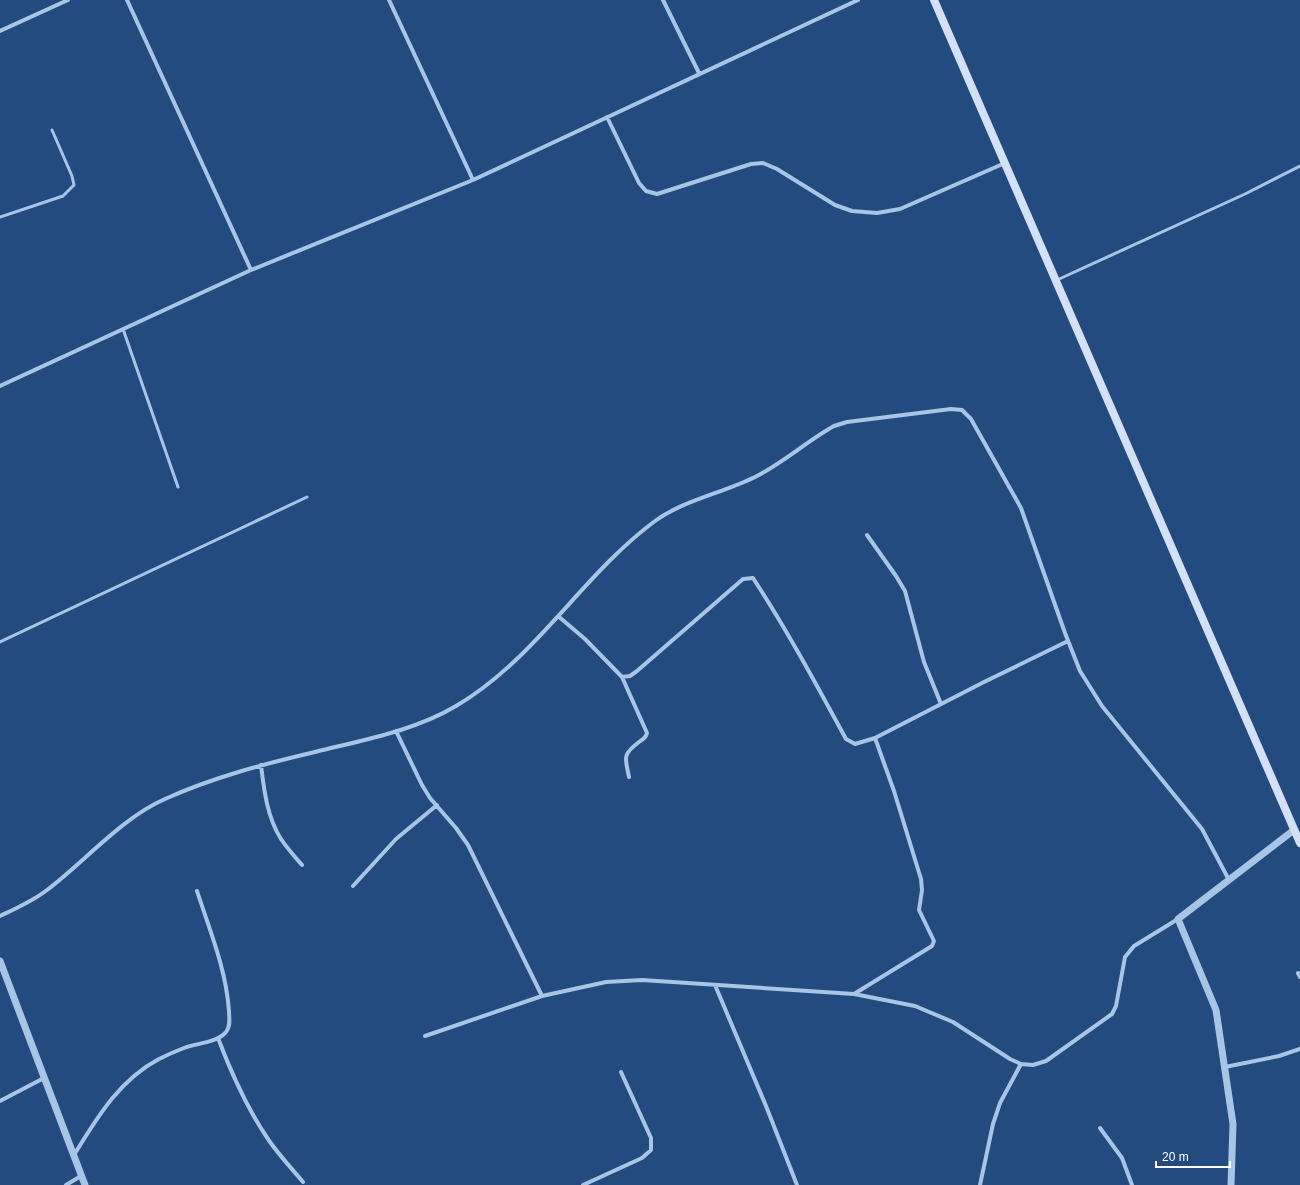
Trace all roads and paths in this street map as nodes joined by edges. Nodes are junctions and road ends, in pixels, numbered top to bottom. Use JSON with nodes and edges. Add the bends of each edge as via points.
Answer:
{"nodes":[{"id":1,"x":68,"y":0,"type":"edge"},
{"id":2,"x":127,"y":0,"type":"edge"},
{"id":3,"x":389,"y":0,"type":"edge"},
{"id":4,"x":663,"y":0,"type":"edge"},
{"id":5,"x":858,"y":0,"type":"edge"},
{"id":6,"x":934,"y":0,"type":"edge"},
{"id":7,"x":0,"y":31,"type":"edge"},
{"id":8,"x":699,"y":73,"type":"junction"},
{"id":9,"x":607,"y":117,"type":"junction"},
{"id":10,"x":52,"y":130,"type":"dead end"},
{"id":11,"x":1005,"y":163,"type":"junction"},
{"id":12,"x":1300,"y":166,"type":"edge"},
{"id":13,"x":473,"y":180,"type":"junction"},
{"id":14,"x":0,"y":217,"type":"edge"},
{"id":15,"x":251,"y":270,"type":"junction"},
{"id":16,"x":1056,"y":281,"type":"junction"},
{"id":17,"x":123,"y":329,"type":"junction"},
{"id":18,"x":0,"y":386,"type":"edge"},
{"id":19,"x":178,"y":487,"type":"dead end"},
{"id":20,"x":307,"y":497,"type":"dead end"},
{"id":21,"x":866,"y":536,"type":"dead end"},
{"id":22,"x":558,"y":616,"type":"junction"},
{"id":23,"x":1068,"y":641,"type":"junction"},
{"id":24,"x":0,"y":642,"type":"edge"},
{"id":25,"x":622,"y":677,"type":"junction"},
{"id":26,"x":941,"y":704,"type":"junction"},
{"id":27,"x":396,"y":731,"type":"junction"},
{"id":28,"x":876,"y":738,"type":"junction"},
{"id":29,"x":261,"y":765,"type":"junction"},
{"id":30,"x":629,"y":777,"type":"dead end"},
{"id":31,"x":437,"y":805,"type":"junction"},
{"id":32,"x":1294,"y":830,"type":"junction"},
{"id":33,"x":1300,"y":843,"type":"edge"},
{"id":34,"x":302,"y":866,"type":"dead end"},
{"id":35,"x":1229,"y":880,"type":"junction"},
{"id":36,"x":352,"y":886,"type":"dead end"},
{"id":37,"x":197,"y":891,"type":"dead end"},
{"id":38,"x":0,"y":916,"type":"edge"},
{"id":39,"x":1178,"y":919,"type":"junction"},
{"id":40,"x":0,"y":961,"type":"edge"},
{"id":41,"x":715,"y":985,"type":"junction"},
{"id":42,"x":854,"y":994,"type":"junction"},
{"id":43,"x":542,"y":996,"type":"junction"},
{"id":44,"x":426,"y":1036,"type":"dead end"},
{"id":45,"x":218,"y":1038,"type":"junction"},
{"id":46,"x":1300,"y":1049,"type":"edge"},
{"id":47,"x":1021,"y":1064,"type":"junction"},
{"id":48,"x":1224,"y":1067,"type":"junction"},
{"id":49,"x":621,"y":1072,"type":"dead end"},
{"id":50,"x":44,"y":1078,"type":"junction"},
{"id":51,"x":0,"y":1101,"type":"edge"},
{"id":52,"x":1100,"y":1128,"type":"dead end"},
{"id":53,"x":74,"y":1156,"type":"junction"},
{"id":54,"x":81,"y":1176,"type":"junction"},
{"id":55,"x":303,"y":1182,"type":"dead end"},
{"id":56,"x":586,"y":1184,"type":"edge"},
{"id":57,"x":66,"y":1185,"type":"edge"},
{"id":58,"x":85,"y":1185,"type":"edge"},
{"id":59,"x":797,"y":1185,"type":"edge"},
{"id":60,"x":980,"y":1185,"type":"edge"},
{"id":61,"x":1132,"y":1185,"type":"edge"},
{"id":62,"x":1231,"y":1185,"type":"edge"}],
"edges":[{"from":1,"to":7,"type":"street"},
{"from":2,"to":15,"type":"street"},
{"from":3,"to":13,"type":"street"},
{"from":4,"to":8,"type":"street"},
{"from":5,"to":8,"type":"street"},
{"from":6,"to":11,"type":"main road"},
{"from":8,"to":9,"type":"street"},
{"from":9,"to":11,"type":"street","via":[[639,183],[646,191],[657,194],[751,164],[762,163],[777,168],[835,205],[852,211],[877,213],[900,209]]},
{"from":9,"to":13,"type":"street"},
{"from":10,"to":14,"type":"lane","via":[[74,185],[63,196]]},
{"from":11,"to":16,"type":"main road"},
{"from":12,"to":16,"type":"lane"},
{"from":13,"to":15,"type":"street"},
{"from":15,"to":17,"type":"street"},
{"from":16,"to":32,"type":"main road"},
{"from":17,"to":18,"type":"street"},
{"from":17,"to":19,"type":"lane"},
{"from":20,"to":24,"type":"lane"},
{"from":21,"to":26,"type":"street","via":[[904,591],[924,662]]},
{"from":22,"to":23,"type":"street","via":[[594,576],[646,528],[672,511],[756,476],[834,426],[847,422],[951,409],[962,410],[971,419],[1021,508]]},
{"from":22,"to":25,"type":"street"},
{"from":22,"to":27,"type":"street","via":[[518,658],[456,706]]},
{"from":23,"to":26,"type":"street"},
{"from":23,"to":35,"type":"street","via":[[1080,670],[1102,706],[1202,829]]},
{"from":25,"to":28,"type":"street","via":[[630,676],[637,671],[743,579],[750,577],[780,619],[846,739],[855,744]]},
{"from":25,"to":30,"type":"street","via":[[647,733],[646,737],[625,755]]},
{"from":26,"to":28,"type":"street"},
{"from":27,"to":29,"type":"street"},
{"from":27,"to":31,"type":"street","via":[[422,785]]},
{"from":28,"to":42,"type":"street","via":[[921,879],[919,910],[934,941],[932,946]]},
{"from":29,"to":34,"type":"street","via":[[265,798],[272,819],[281,838]]},
{"from":29,"to":38,"type":"street","via":[[210,780],[161,800],[123,825],[47,890],[26,904]]},
{"from":31,"to":36,"type":"street","via":[[396,839]]},
{"from":31,"to":43,"type":"street","via":[[468,845]]},
{"from":32,"to":33,"type":"main road"},
{"from":32,"to":35,"type":"street"},
{"from":35,"to":39,"type":"street"},
{"from":37,"to":45,"type":"street","via":[[222,964],[227,988],[229,1024],[227,1031]]},
{"from":39,"to":47,"type":"street","via":[[1134,946],[1125,957],[1116,1006],[1106,1020],[1046,1061],[1033,1065]]},
{"from":39,"to":48,"type":"street","via":[[1216,1010]]},
{"from":40,"to":50,"type":"street"},
{"from":41,"to":42,"type":"street"},
{"from":41,"to":43,"type":"street","via":[[642,980],[606,982]]},
{"from":41,"to":59,"type":"street"},
{"from":42,"to":47,"type":"street","via":[[915,1006],[953,1022]]},
{"from":43,"to":44,"type":"street"},
{"from":45,"to":53,"type":"street","via":[[184,1048],[158,1060],[128,1081],[102,1110]]},
{"from":45,"to":55,"type":"street","via":[[236,1085],[252,1114],[271,1143]]},
{"from":46,"to":48,"type":"street"},
{"from":47,"to":60,"type":"street","via":[[1000,1103]]},
{"from":48,"to":62,"type":"street","via":[[1233,1124]]},
{"from":49,"to":56,"type":"street","via":[[651,1138],[651,1150],[642,1158]]},
{"from":50,"to":51,"type":"street"},
{"from":50,"to":53,"type":"street"},
{"from":52,"to":61,"type":"street","via":[[1122,1158]]},
{"from":53,"to":54,"type":"street"},
{"from":54,"to":57,"type":"street"},
{"from":54,"to":58,"type":"street"}]}
